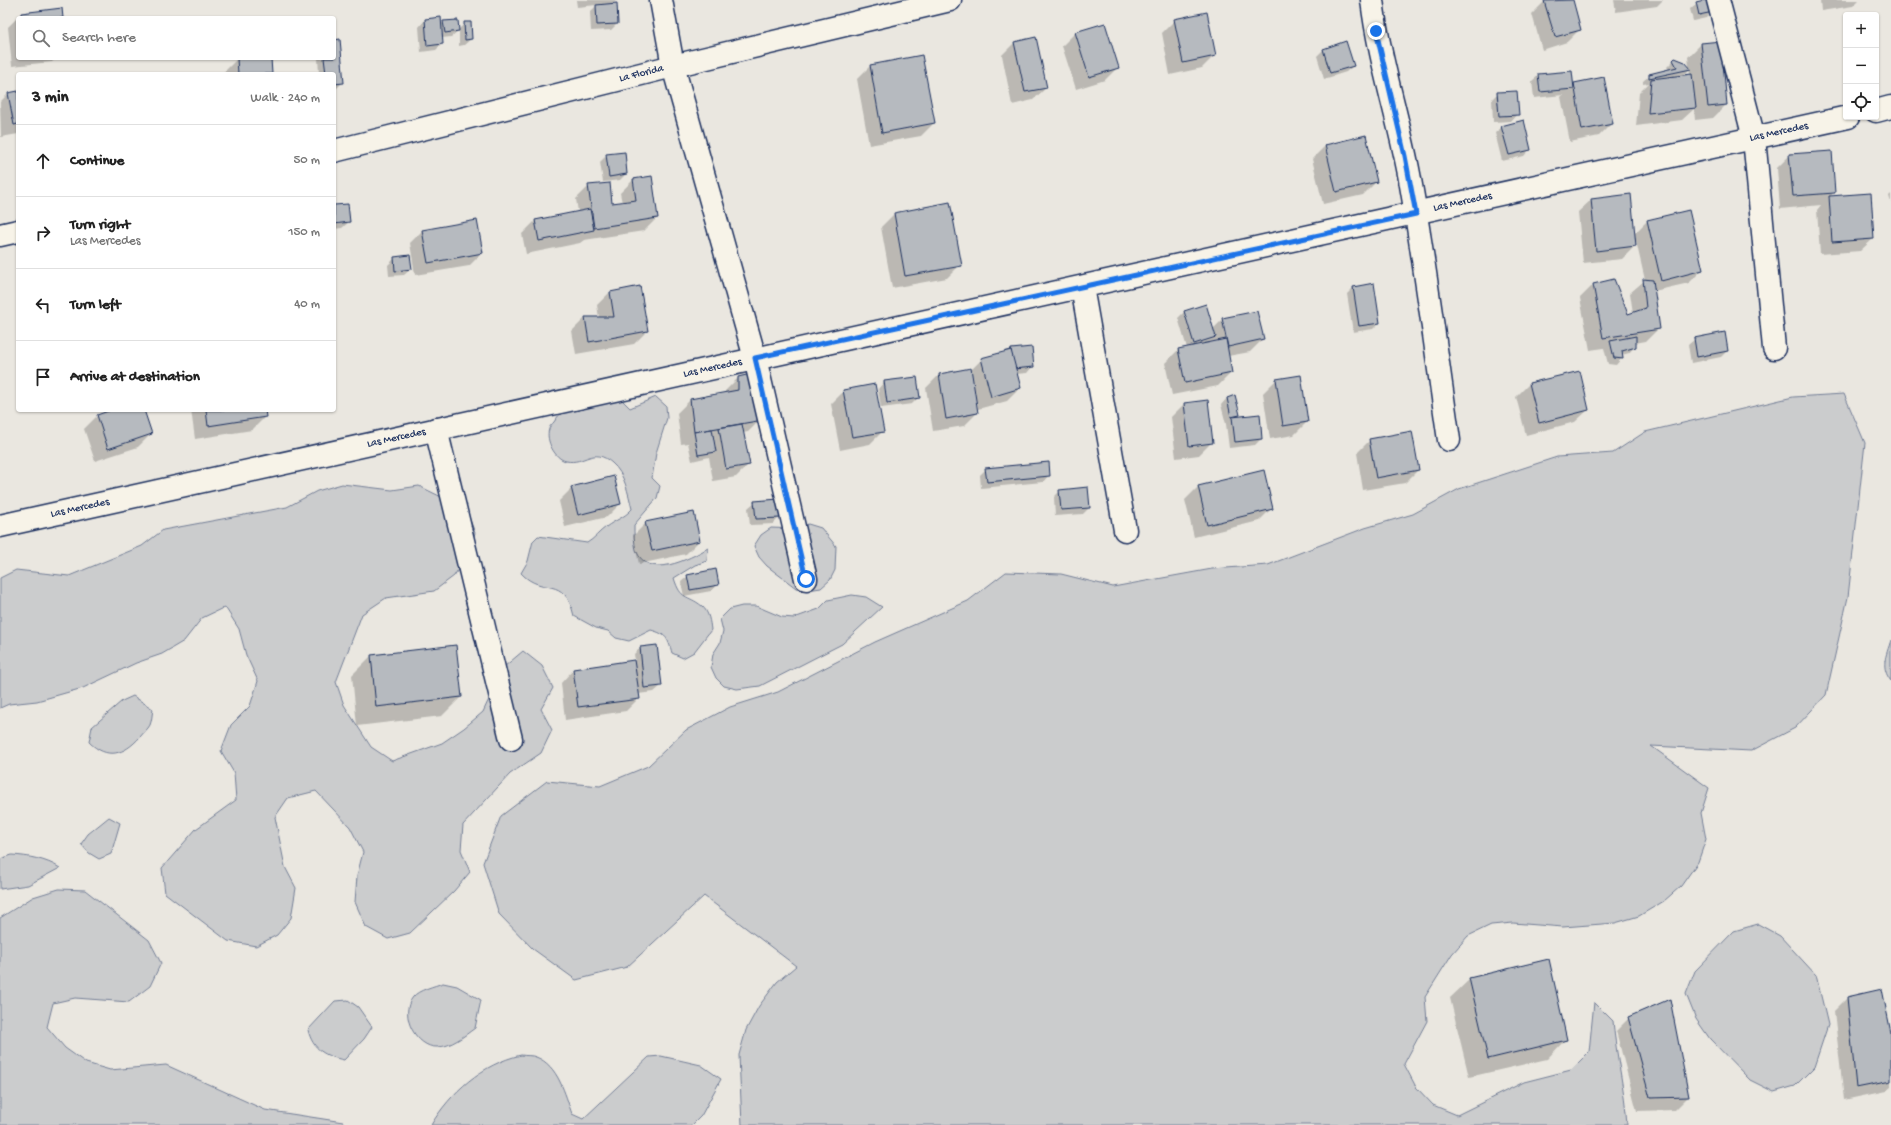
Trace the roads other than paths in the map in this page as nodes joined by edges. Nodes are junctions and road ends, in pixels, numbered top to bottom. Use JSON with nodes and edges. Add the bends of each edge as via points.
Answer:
{"nodes":[{"id":1,"x":661,"y":0,"type":"edge"},
{"id":2,"x":950,"y":0,"type":"edge"},
{"id":3,"x":1372,"y":0,"type":"edge"},
{"id":4,"x":1718,"y":0,"type":"edge"},
{"id":5,"x":673,"y":66,"type":"junction"},
{"id":6,"x":1891,"y":108,"type":"edge"},
{"id":7,"x":1879,"y":110,"type":"edge"},
{"id":8,"x":1843,"y":118,"type":"edge"},
{"id":9,"x":1754,"y":138,"type":"junction"},
{"id":10,"x":336,"y":150,"type":"edge"},
{"id":11,"x":1416,"y":214,"type":"junction"},
{"id":12,"x":16,"y":231,"type":"edge"},
{"id":13,"x":0,"y":235,"type":"edge"},
{"id":14,"x":1082,"y":287,"type":"junction"},
{"id":15,"x":1774,"y":348,"type":"dead end"},
{"id":16,"x":755,"y":358,"type":"junction"},
{"id":17,"x":436,"y":429,"type":"junction"},
{"id":18,"x":1449,"y":440,"type":"dead end"},
{"id":19,"x":0,"y":526,"type":"edge"},
{"id":20,"x":1125,"y":530,"type":"dead end"},
{"id":21,"x":806,"y":579,"type":"dead end"},
{"id":22,"x":511,"y":739,"type":"dead end"}],
"edges":[{"from":1,"to":5,"type":"street"},
{"from":2,"to":5,"type":"street","name":"La Florida"},
{"from":3,"to":11,"type":"street","via":[[1376,31]]},
{"from":4,"to":9,"type":"street"},
{"from":5,"to":10,"type":"street","name":"La Florida"},
{"from":5,"to":16,"type":"street"},
{"from":6,"to":7,"type":"street"},
{"from":8,"to":9,"type":"street","name":"Las Mercedes"},
{"from":9,"to":11,"type":"street","name":"Las Mercedes"},
{"from":9,"to":15,"type":"street"},
{"from":11,"to":14,"type":"street","name":"Las Mercedes"},
{"from":11,"to":18,"type":"street"},
{"from":12,"to":13,"type":"street"},
{"from":14,"to":16,"type":"street","name":"Las Mercedes"},
{"from":14,"to":20,"type":"street"},
{"from":16,"to":17,"type":"street","name":"Las Mercedes"},
{"from":16,"to":21,"type":"street"},
{"from":17,"to":19,"type":"street","name":"Las Mercedes"},
{"from":17,"to":22,"type":"street"}]}
